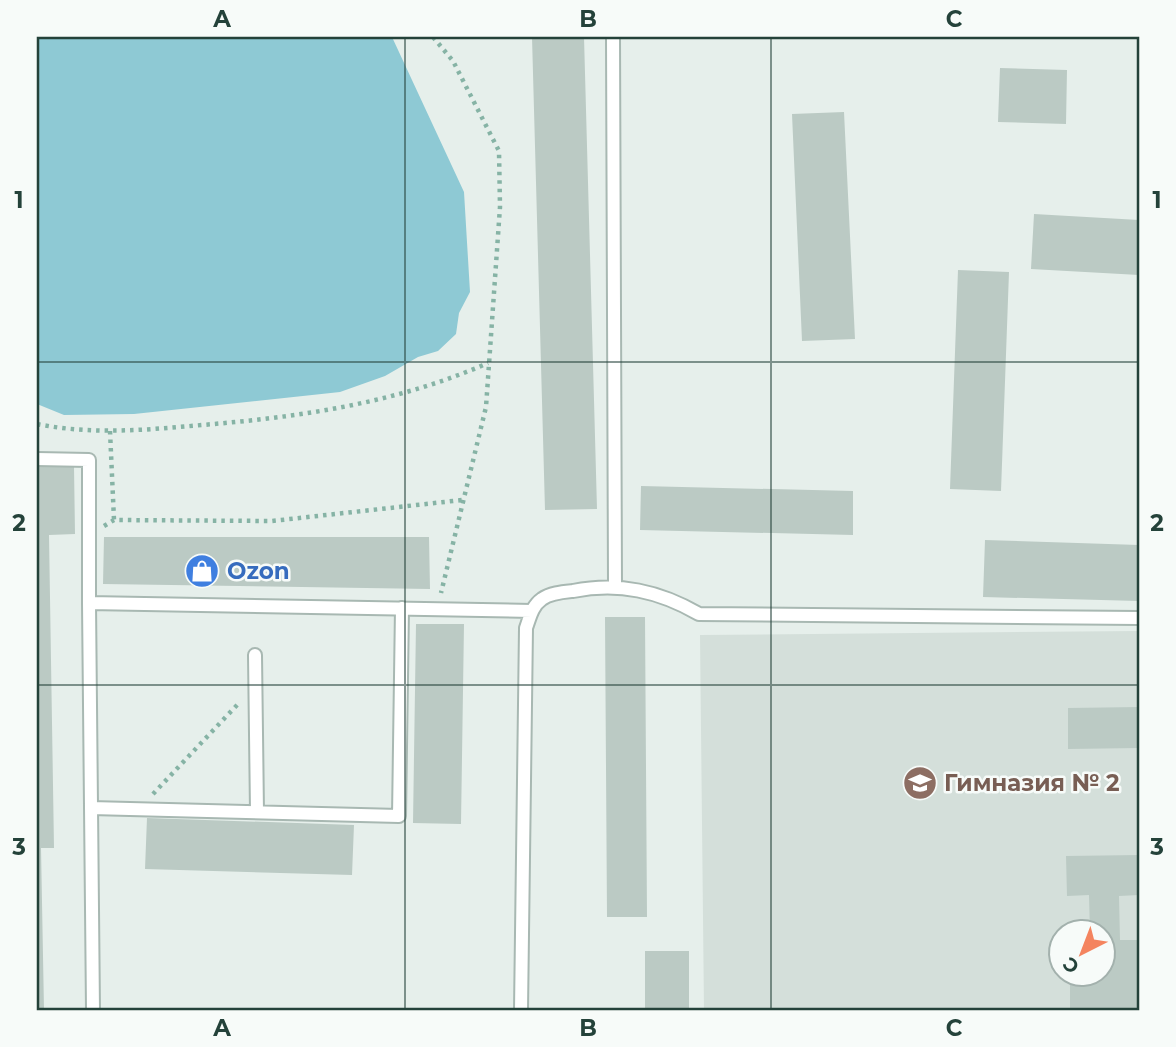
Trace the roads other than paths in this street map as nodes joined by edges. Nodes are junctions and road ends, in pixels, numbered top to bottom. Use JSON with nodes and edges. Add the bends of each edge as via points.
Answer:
{"nodes":[{"id":1,"x":613,"y":37,"type":"edge"},
{"id":2,"x":37,"y":459,"type":"edge"},
{"id":3,"x":615,"y":585,"type":"junction"},
{"id":4,"x":89,"y":603,"type":"junction"},
{"id":5,"x":402,"y":608,"type":"junction"},
{"id":6,"x":532,"y":611,"type":"junction"},
{"id":7,"x":1139,"y":618,"type":"edge"},
{"id":8,"x":255,"y":655,"type":"dead end"},
{"id":9,"x":91,"y":808,"type":"junction"},
{"id":10,"x":257,"y":812,"type":"junction"},
{"id":11,"x":93,"y":1010,"type":"edge"},
{"id":12,"x":521,"y":1010,"type":"edge"}],
"edges":[{"from":1,"to":3,"type":"lane"},
{"from":2,"to":4,"type":"lane","via":[[89,460]]},
{"from":3,"to":6,"type":"lane","via":[[557,593],[542,599]]},
{"from":3,"to":7,"type":"lane","via":[[675,601],[699,614]]},
{"from":4,"to":5,"type":"lane"},
{"from":4,"to":9,"type":"lane"},
{"from":5,"to":6,"type":"lane"},
{"from":5,"to":10,"type":"lane","via":[[399,816]]},
{"from":6,"to":12,"type":"lane","via":[[526,628]]},
{"from":8,"to":10,"type":"lane"},
{"from":9,"to":10,"type":"lane"},
{"from":9,"to":11,"type":"lane"}]}
